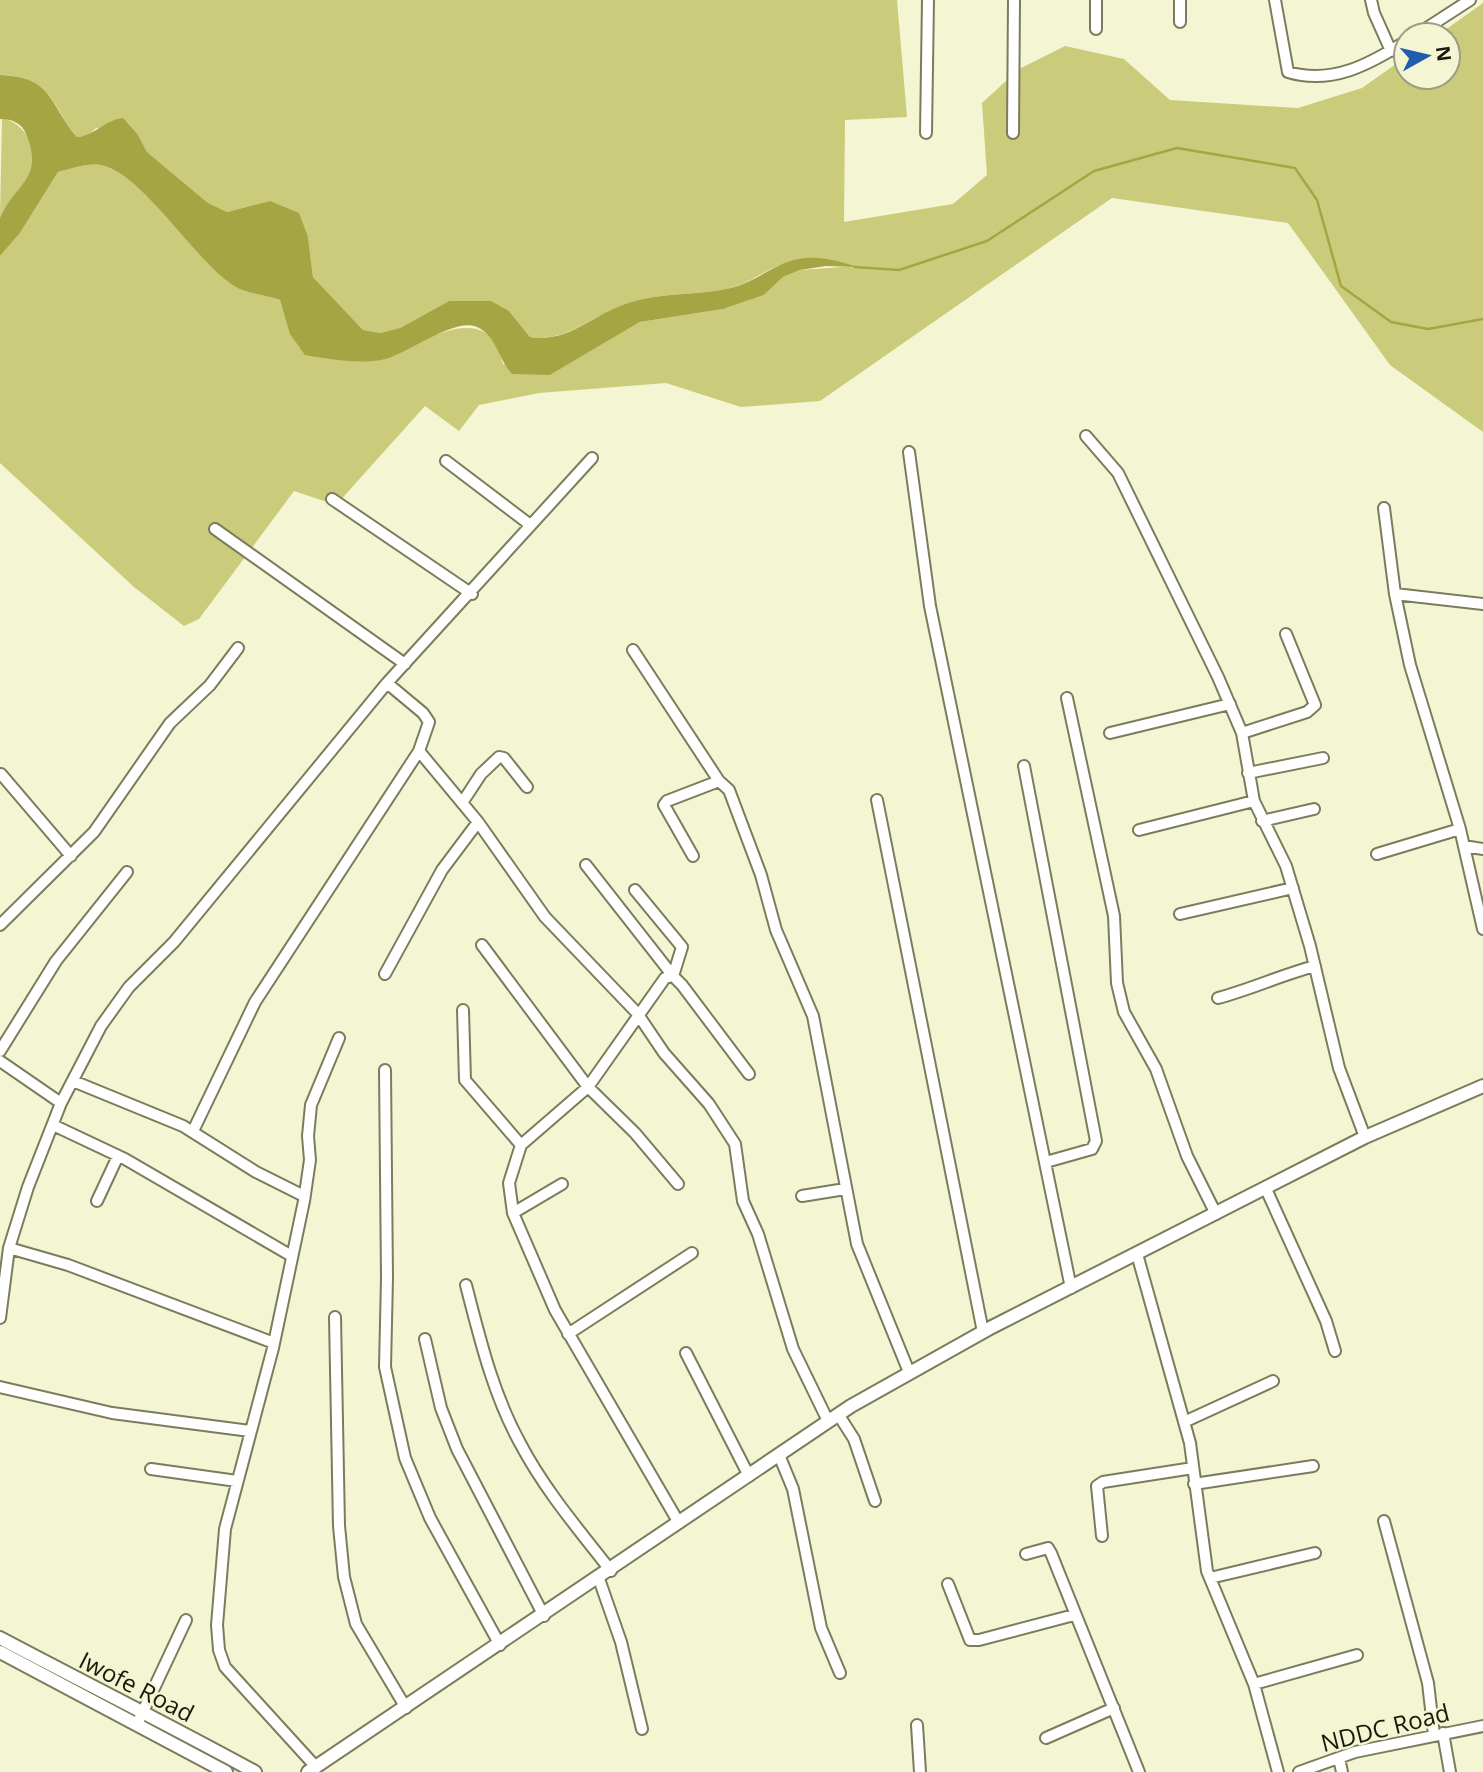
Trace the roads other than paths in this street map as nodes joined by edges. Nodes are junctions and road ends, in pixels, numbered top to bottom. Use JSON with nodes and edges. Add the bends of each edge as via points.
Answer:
{"nodes":[{"id":1,"x":928,"y":0,"type":"edge"},
{"id":2,"x":1014,"y":0,"type":"edge"},
{"id":3,"x":1096,"y":0,"type":"edge"},
{"id":4,"x":1180,"y":0,"type":"edge"},
{"id":5,"x":1275,"y":0,"type":"edge"},
{"id":6,"x":1371,"y":0,"type":"edge"},
{"id":7,"x":1470,"y":0,"type":"edge"},
{"id":8,"x":1438,"y":21,"type":"edge"},
{"id":9,"x":1180,"y":22,"type":"dead end"},
{"id":10,"x":1096,"y":29,"type":"dead end"},
{"id":11,"x":1391,"y":51,"type":"joint"},
{"id":12,"x":926,"y":133,"type":"dead end"},
{"id":13,"x":1013,"y":134,"type":"dead end"},
{"id":14,"x":1086,"y":436,"type":"dead end"},
{"id":15,"x":909,"y":452,"type":"dead end"},
{"id":16,"x":592,"y":458,"type":"dead end"},
{"id":17,"x":446,"y":461,"type":"dead end"},
{"id":18,"x":332,"y":499,"type":"dead end"},
{"id":19,"x":1384,"y":508,"type":"dead end"},
{"id":20,"x":529,"y":524,"type":"junction"},
{"id":21,"x":215,"y":529,"type":"dead end"},
{"id":22,"x":472,"y":594,"type":"junction"},
{"id":23,"x":1395,"y":594,"type":"junction"},
{"id":24,"x":1483,"y":604,"type":"edge"},
{"id":25,"x":1286,"y":634,"type":"dead end"},
{"id":26,"x":237,"y":648,"type":"dead end"},
{"id":27,"x":633,"y":650,"type":"dead end"},
{"id":28,"x":405,"y":664,"type":"junction"},
{"id":29,"x":387,"y":683,"type":"junction"},
{"id":30,"x":1067,"y":698,"type":"dead end"},
{"id":31,"x":1230,"y":704,"type":"junction"},
{"id":32,"x":1110,"y":733,"type":"dead end"},
{"id":33,"x":1242,"y":733,"type":"junction"},
{"id":34,"x":419,"y":751,"type":"junction"},
{"id":35,"x":1323,"y":758,"type":"dead end"},
{"id":36,"x":1024,"y":766,"type":"dead end"},
{"id":37,"x":1,"y":774,"type":"edge"},
{"id":38,"x":1248,"y":774,"type":"junction"},
{"id":39,"x":719,"y":781,"type":"junction"},
{"id":40,"x":527,"y":787,"type":"dead end"},
{"id":41,"x":877,"y":800,"type":"dead end"},
{"id":42,"x":1254,"y":801,"type":"junction"},
{"id":43,"x":462,"y":803,"type":"junction"},
{"id":44,"x":1314,"y":809,"type":"dead end"},
{"id":45,"x":1262,"y":821,"type":"junction"},
{"id":46,"x":478,"y":822,"type":"junction"},
{"id":47,"x":1460,"y":829,"type":"junction"},
{"id":48,"x":1139,"y":830,"type":"dead end"},
{"id":49,"x":1464,"y":846,"type":"junction"},
{"id":50,"x":1483,"y":849,"type":"edge"},
{"id":51,"x":1377,"y":855,"type":"dead end"},
{"id":52,"x":71,"y":856,"type":"junction"},
{"id":53,"x":693,"y":856,"type":"dead end"},
{"id":54,"x":586,"y":865,"type":"dead end"},
{"id":55,"x":127,"y":872,"type":"dead end"},
{"id":56,"x":1293,"y":888,"type":"junction"},
{"id":57,"x":635,"y":890,"type":"dead end"},
{"id":58,"x":1180,"y":914,"type":"dead end"},
{"id":59,"x":0,"y":925,"type":"edge"},
{"id":60,"x":1483,"y":929,"type":"edge"},
{"id":61,"x":482,"y":945,"type":"dead end"},
{"id":62,"x":1315,"y":966,"type":"junction"},
{"id":63,"x":385,"y":974,"type":"dead end"},
{"id":64,"x":673,"y":976,"type":"junction"},
{"id":65,"x":1218,"y":998,"type":"dead end"},
{"id":66,"x":463,"y":1010,"type":"dead end"},
{"id":67,"x":637,"y":1013,"type":"junction"},
{"id":68,"x":339,"y":1038,"type":"dead end"},
{"id":69,"x":0,"y":1051,"type":"edge"},
{"id":70,"x":0,"y":1061,"type":"edge"},
{"id":71,"x":385,"y":1070,"type":"dead end"},
{"id":72,"x":749,"y":1074,"type":"dead end"},
{"id":73,"x":73,"y":1082,"type":"junction"},
{"id":74,"x":1483,"y":1086,"type":"edge"},
{"id":75,"x":588,"y":1087,"type":"junction"},
{"id":76,"x":61,"y":1104,"type":"junction"},
{"id":77,"x":53,"y":1125,"type":"junction"},
{"id":78,"x":193,"y":1131,"type":"junction"},
{"id":79,"x":1366,"y":1137,"type":"junction"},
{"id":80,"x":522,"y":1145,"type":"junction"},
{"id":81,"x":118,"y":1156,"type":"junction"},
{"id":82,"x":1046,"y":1162,"type":"junction"},
{"id":83,"x":562,"y":1184,"type":"dead end"},
{"id":84,"x":678,"y":1184,"type":"dead end"},
{"id":85,"x":845,"y":1189,"type":"junction"},
{"id":86,"x":1266,"y":1189,"type":"junction"},
{"id":87,"x":304,"y":1196,"type":"junction"},
{"id":88,"x":802,"y":1196,"type":"dead end"},
{"id":89,"x":97,"y":1201,"type":"dead end"},
{"id":90,"x":513,"y":1213,"type":"junction"},
{"id":91,"x":1216,"y":1214,"type":"junction"},
{"id":92,"x":9,"y":1248,"type":"junction"},
{"id":93,"x":692,"y":1253,"type":"dead end"},
{"id":94,"x":1137,"y":1254,"type":"junction"},
{"id":95,"x":290,"y":1255,"type":"junction"},
{"id":96,"x":466,"y":1285,"type":"dead end"},
{"id":97,"x":1070,"y":1288,"type":"junction"},
{"id":98,"x":1,"y":1305,"type":"edge"},
{"id":99,"x":335,"y":1317,"type":"dead end"},
{"id":100,"x":0,"y":1318,"type":"edge"},
{"id":101,"x":983,"y":1332,"type":"junction"},
{"id":102,"x":568,"y":1334,"type":"junction"},
{"id":103,"x":425,"y":1339,"type":"dead end"},
{"id":104,"x":274,"y":1343,"type":"junction"},
{"id":105,"x":1335,"y":1351,"type":"dead end"},
{"id":106,"x":686,"y":1353,"type":"dead end"},
{"id":107,"x":909,"y":1372,"type":"junction"},
{"id":108,"x":1273,"y":1381,"type":"dead end"},
{"id":109,"x":0,"y":1387,"type":"edge"},
{"id":110,"x":833,"y":1418,"type":"junction"},
{"id":111,"x":1184,"y":1422,"type":"junction"},
{"id":112,"x":250,"y":1431,"type":"junction"},
{"id":113,"x":779,"y":1455,"type":"junction"},
{"id":114,"x":1313,"y":1466,"type":"dead end"},
{"id":115,"x":1193,"y":1468,"type":"junction"},
{"id":116,"x":151,"y":1469,"type":"dead end"},
{"id":117,"x":749,"y":1476,"type":"junction"},
{"id":118,"x":237,"y":1481,"type":"junction"},
{"id":119,"x":1195,"y":1484,"type":"junction"},
{"id":120,"x":875,"y":1502,"type":"dead end"},
{"id":121,"x":1384,"y":1521,"type":"dead end"},
{"id":122,"x":679,"y":1523,"type":"junction"},
{"id":123,"x":1102,"y":1536,"type":"dead end"},
{"id":124,"x":1315,"y":1553,"type":"dead end"},
{"id":125,"x":1026,"y":1554,"type":"dead end"},
{"id":126,"x":611,"y":1571,"type":"junction"},
{"id":127,"x":1210,"y":1578,"type":"junction"},
{"id":128,"x":599,"y":1579,"type":"junction"},
{"id":129,"x":948,"y":1584,"type":"dead end"},
{"id":130,"x":1074,"y":1615,"type":"junction"},
{"id":131,"x":544,"y":1616,"type":"junction"},
{"id":132,"x":186,"y":1620,"type":"dead end"},
{"id":133,"x":0,"y":1638,"type":"edge"},
{"id":134,"x":500,"y":1645,"type":"junction"},
{"id":135,"x":0,"y":1652,"type":"edge"},
{"id":136,"x":1357,"y":1655,"type":"dead end"},
{"id":137,"x":840,"y":1673,"type":"dead end"},
{"id":138,"x":1254,"y":1684,"type":"junction"},
{"id":139,"x":406,"y":1708,"type":"junction"},
{"id":140,"x":1114,"y":1708,"type":"junction"},
{"id":141,"x":144,"y":1711,"type":"junction"},
{"id":142,"x":135,"y":1725,"type":"junction"},
{"id":143,"x":917,"y":1725,"type":"dead end"},
{"id":144,"x":1483,"y":1726,"type":"edge"},
{"id":145,"x":642,"y":1728,"type":"dead end"},
{"id":146,"x":1439,"y":1734,"type":"junction"},
{"id":147,"x":1046,"y":1738,"type":"dead end"},
{"id":148,"x":1339,"y":1758,"type":"junction"},
{"id":149,"x":312,"y":1770,"type":"edge"},
{"id":150,"x":226,"y":1772,"type":"edge"},
{"id":151,"x":255,"y":1772,"type":"edge"},
{"id":152,"x":919,"y":1772,"type":"edge"},
{"id":153,"x":1139,"y":1772,"type":"edge"},
{"id":154,"x":1278,"y":1772,"type":"edge"},
{"id":155,"x":1298,"y":1772,"type":"edge"},
{"id":156,"x":1342,"y":1772,"type":"edge"},
{"id":157,"x":1450,"y":1772,"type":"edge"}],
"edges":[{"from":1,"to":12,"type":"street"},
{"from":2,"to":13,"type":"street"},
{"from":3,"to":10,"type":"street"},
{"from":4,"to":9,"type":"street"},
{"from":5,"to":11,"type":"street","via":[[1287,72],[1338,76]]},
{"from":6,"to":11,"type":"street"},
{"from":7,"to":8,"type":"street"},
{"from":14,"to":31,"type":"street","via":[[1118,473]]},
{"from":15,"to":82,"type":"street","via":[[930,606]]},
{"from":16,"to":20,"type":"street"},
{"from":17,"to":20,"type":"street"},
{"from":18,"to":22,"type":"street"},
{"from":19,"to":23,"type":"street"},
{"from":20,"to":22,"type":"street"},
{"from":21,"to":28,"type":"street"},
{"from":22,"to":28,"type":"street"},
{"from":23,"to":24,"type":"street"},
{"from":23,"to":47,"type":"street","via":[[1426,723]]},
{"from":25,"to":33,"type":"street","via":[[1315,705],[1307,712]]},
{"from":26,"to":52,"type":"street","via":[[210,685],[170,723],[94,832]]},
{"from":27,"to":39,"type":"street"},
{"from":28,"to":29,"type":"street"},
{"from":29,"to":34,"type":"street","via":[[429,722]]},
{"from":29,"to":73,"type":"street","via":[[174,942],[129,987],[101,1026]]},
{"from":30,"to":91,"type":"street","via":[[1110,895],[1117,983],[1124,1012],[1156,1069],[1187,1156]]},
{"from":31,"to":32,"type":"street"},
{"from":31,"to":33,"type":"street"},
{"from":33,"to":38,"type":"street"},
{"from":34,"to":43,"type":"street"},
{"from":34,"to":78,"type":"street","via":[[255,1002]]},
{"from":35,"to":38,"type":"street"},
{"from":36,"to":82,"type":"street","via":[[1096,1142],[1092,1150]]},
{"from":37,"to":52,"type":"street"},
{"from":38,"to":42,"type":"street"},
{"from":39,"to":53,"type":"street","via":[[664,805]]},
{"from":39,"to":85,"type":"street","via":[[729,790],[776,930],[813,1016]]},
{"from":40,"to":43,"type":"street","via":[[499,757]]},
{"from":41,"to":101,"type":"street"},
{"from":42,"to":45,"type":"street"},
{"from":42,"to":48,"type":"street"},
{"from":43,"to":46,"type":"street"},
{"from":44,"to":45,"type":"street"},
{"from":45,"to":56,"type":"street","via":[[1278,846]]},
{"from":46,"to":63,"type":"street","via":[[442,870]]},
{"from":46,"to":67,"type":"street","via":[[545,917]]},
{"from":47,"to":49,"type":"street"},
{"from":47,"to":51,"type":"street"},
{"from":49,"to":50,"type":"street"},
{"from":49,"to":60,"type":"street"},
{"from":52,"to":59,"type":"street"},
{"from":54,"to":64,"type":"street"},
{"from":55,"to":69,"type":"street","via":[[56,961]]},
{"from":56,"to":58,"type":"street"},
{"from":56,"to":62,"type":"street"},
{"from":57,"to":64,"type":"street","via":[[682,947]]},
{"from":61,"to":75,"type":"street"},
{"from":62,"to":65,"type":"street"},
{"from":62,"to":79,"type":"street","via":[[1339,1068]]},
{"from":64,"to":67,"type":"street","via":[[665,978]]},
{"from":64,"to":72,"type":"street"},
{"from":66,"to":80,"type":"street","via":[[465,1080]]},
{"from":67,"to":75,"type":"street"},
{"from":67,"to":110,"type":"street","via":[[735,1144],[743,1202],[758,1234],[793,1349]]},
{"from":68,"to":87,"type":"street","via":[[311,1105]]},
{"from":70,"to":76,"type":"street"},
{"from":71,"to":134,"type":"street","via":[[385,1367],[410,1470],[430,1518]]},
{"from":73,"to":76,"type":"street"},
{"from":73,"to":78,"type":"street"},
{"from":74,"to":79,"type":"street"},
{"from":75,"to":80,"type":"street"},
{"from":75,"to":84,"type":"street"},
{"from":76,"to":77,"type":"street"},
{"from":77,"to":81,"type":"street"},
{"from":77,"to":92,"type":"street"},
{"from":78,"to":87,"type":"street","via":[[256,1172]]},
{"from":79,"to":86,"type":"street"},
{"from":80,"to":90,"type":"street","via":[[509,1183]]},
{"from":81,"to":89,"type":"street"},
{"from":81,"to":95,"type":"street"},
{"from":82,"to":97,"type":"street"},
{"from":83,"to":90,"type":"street"},
{"from":85,"to":88,"type":"street"},
{"from":85,"to":107,"type":"street","via":[[857,1244]]},
{"from":86,"to":91,"type":"street"},
{"from":86,"to":105,"type":"street"},
{"from":87,"to":95,"type":"street"},
{"from":90,"to":102,"type":"street"},
{"from":91,"to":94,"type":"street"},
{"from":92,"to":98,"type":"street"},
{"from":92,"to":104,"type":"street","via":[[68,1265]]},
{"from":93,"to":102,"type":"street"},
{"from":94,"to":97,"type":"street"},
{"from":94,"to":111,"type":"street"},
{"from":95,"to":104,"type":"street"},
{"from":96,"to":126,"type":"street","via":[[484,1355],[520,1444]]},
{"from":97,"to":101,"type":"street"},
{"from":98,"to":100,"type":"street"},
{"from":99,"to":139,"type":"street","via":[[344,1577],[356,1624]]},
{"from":101,"to":107,"type":"street"},
{"from":102,"to":122,"type":"street"},
{"from":103,"to":131,"type":"street","via":[[441,1408],[457,1448]]},
{"from":104,"to":112,"type":"street"},
{"from":106,"to":117,"type":"street"},
{"from":107,"to":110,"type":"street"},
{"from":108,"to":111,"type":"street"},
{"from":109,"to":112,"type":"street","via":[[112,1413]]},
{"from":110,"to":113,"type":"street"},
{"from":110,"to":120,"type":"street","via":[[854,1439]]},
{"from":111,"to":115,"type":"street"},
{"from":112,"to":118,"type":"street"},
{"from":113,"to":117,"type":"street"},
{"from":113,"to":137,"type":"street","via":[[793,1489],[821,1628]]},
{"from":114,"to":119,"type":"street"},
{"from":115,"to":119,"type":"street"},
{"from":115,"to":123,"type":"street","via":[[1097,1486]]},
{"from":116,"to":118,"type":"street"},
{"from":117,"to":122,"type":"street"},
{"from":118,"to":149,"type":"street","via":[[220,1570],[219,1650],[225,1667]]},
{"from":119,"to":127,"type":"street"},
{"from":121,"to":146,"type":"street"},
{"from":122,"to":126,"type":"street"},
{"from":124,"to":127,"type":"street"},
{"from":125,"to":130,"type":"street","via":[[1048,1548]]},
{"from":126,"to":128,"type":"street"},
{"from":127,"to":138,"type":"street"},
{"from":128,"to":131,"type":"street"},
{"from":128,"to":145,"type":"street","via":[[621,1642]]},
{"from":129,"to":130,"type":"street","via":[[970,1640]]},
{"from":130,"to":140,"type":"street"},
{"from":131,"to":134,"type":"street"},
{"from":132,"to":141,"type":"street"},
{"from":133,"to":141,"type":"street","name":"Iwofe Road"},
{"from":134,"to":139,"type":"street"},
{"from":135,"to":142,"type":"street","name":"Iwofe Road"},
{"from":136,"to":138,"type":"street"},
{"from":138,"to":154,"type":"street"},
{"from":139,"to":149,"type":"street"},
{"from":140,"to":147,"type":"street"},
{"from":140,"to":153,"type":"street"},
{"from":141,"to":142,"type":"street"},
{"from":141,"to":151,"type":"street","name":"Iwofe Road"},
{"from":142,"to":150,"type":"street","name":"Iwofe Road"},
{"from":143,"to":152,"type":"street"},
{"from":144,"to":146,"type":"street","name":"NDDC Road"},
{"from":146,"to":148,"type":"street","name":"NDDC Road"},
{"from":146,"to":157,"type":"street"},
{"from":148,"to":155,"type":"street","name":"NDDC Road"},
{"from":148,"to":156,"type":"street"}]}
